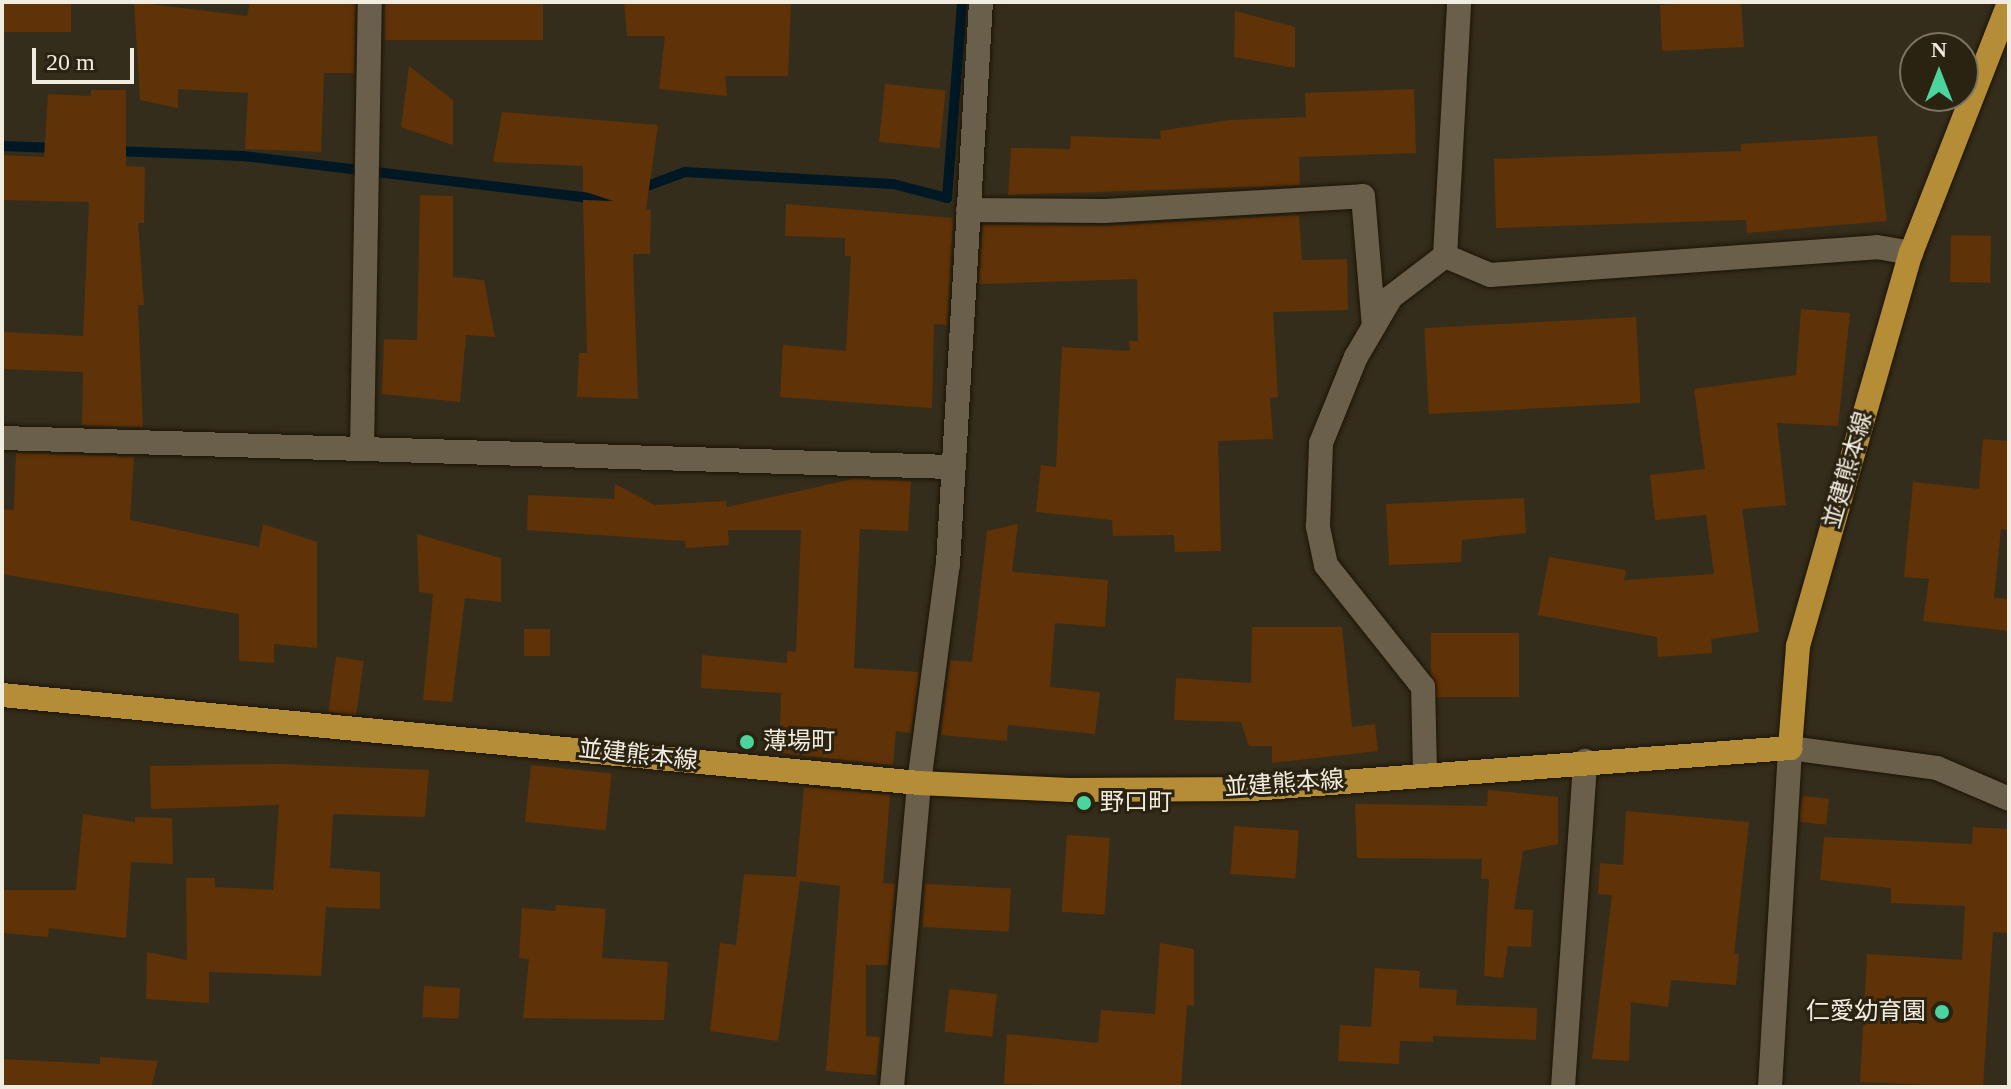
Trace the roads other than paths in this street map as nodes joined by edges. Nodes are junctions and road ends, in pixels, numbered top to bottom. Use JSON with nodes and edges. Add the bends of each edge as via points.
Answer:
{"nodes":[{"id":1,"x":370,"y":2,"type":"edge"},
{"id":2,"x":981,"y":2,"type":"edge"},
{"id":3,"x":1459,"y":2,"type":"edge"},
{"id":4,"x":2009,"y":3,"type":"edge"},
{"id":5,"x":968,"y":210,"type":"junction"},
{"id":6,"x":1911,"y":253,"type":"junction"},
{"id":7,"x":1445,"y":256,"type":"junction"},
{"id":8,"x":1374,"y":326,"type":"junction"},
{"id":9,"x":2,"y":438,"type":"edge"},
{"id":10,"x":362,"y":449,"type":"junction"},
{"id":11,"x":952,"y":467,"type":"junction"},
{"id":12,"x":2,"y":695,"type":"edge"},
{"id":13,"x":1790,"y":748,"type":"junction"},
{"id":14,"x":1585,"y":761,"type":"junction"},
{"id":15,"x":1425,"y":772,"type":"junction"},
{"id":16,"x":919,"y":783,"type":"junction"},
{"id":17,"x":2009,"y":799,"type":"edge"},
{"id":18,"x":892,"y":1087,"type":"edge"},
{"id":19,"x":1563,"y":1087,"type":"edge"},
{"id":20,"x":1770,"y":1087,"type":"edge"}],
"edges":[{"from":1,"to":10,"type":"street"},
{"from":2,"to":5,"type":"street"},
{"from":3,"to":7,"type":"street"},
{"from":4,"to":6,"type":"main road","name":"並建熊本線"},
{"from":5,"to":8,"type":"street","via":[[1105,211],[1363,196]]},
{"from":5,"to":11,"type":"street"},
{"from":6,"to":7,"type":"street","via":[[1877,247],[1490,275]]},
{"from":6,"to":13,"type":"main road","name":"並建熊本線","via":[[1798,646]]},
{"from":7,"to":8,"type":"street","via":[[1391,297]]},
{"from":8,"to":15,"type":"street","via":[[1321,443],[1318,526],[1326,565],[1423,687]]},
{"from":9,"to":10,"type":"street"},
{"from":10,"to":11,"type":"street"},
{"from":11,"to":16,"type":"street","via":[[948,564]]},
{"from":12,"to":16,"type":"main road","name":"並建熊本線"},
{"from":13,"to":14,"type":"main road","name":"並建熊本線"},
{"from":13,"to":17,"type":"street","via":[[1937,768]]},
{"from":13,"to":20,"type":"street"},
{"from":14,"to":15,"type":"main road","name":"並建熊本線"},
{"from":14,"to":19,"type":"street"},
{"from":15,"to":16,"type":"main road","name":"並建熊本線","via":[[1252,789]]},
{"from":16,"to":18,"type":"street"}]}
